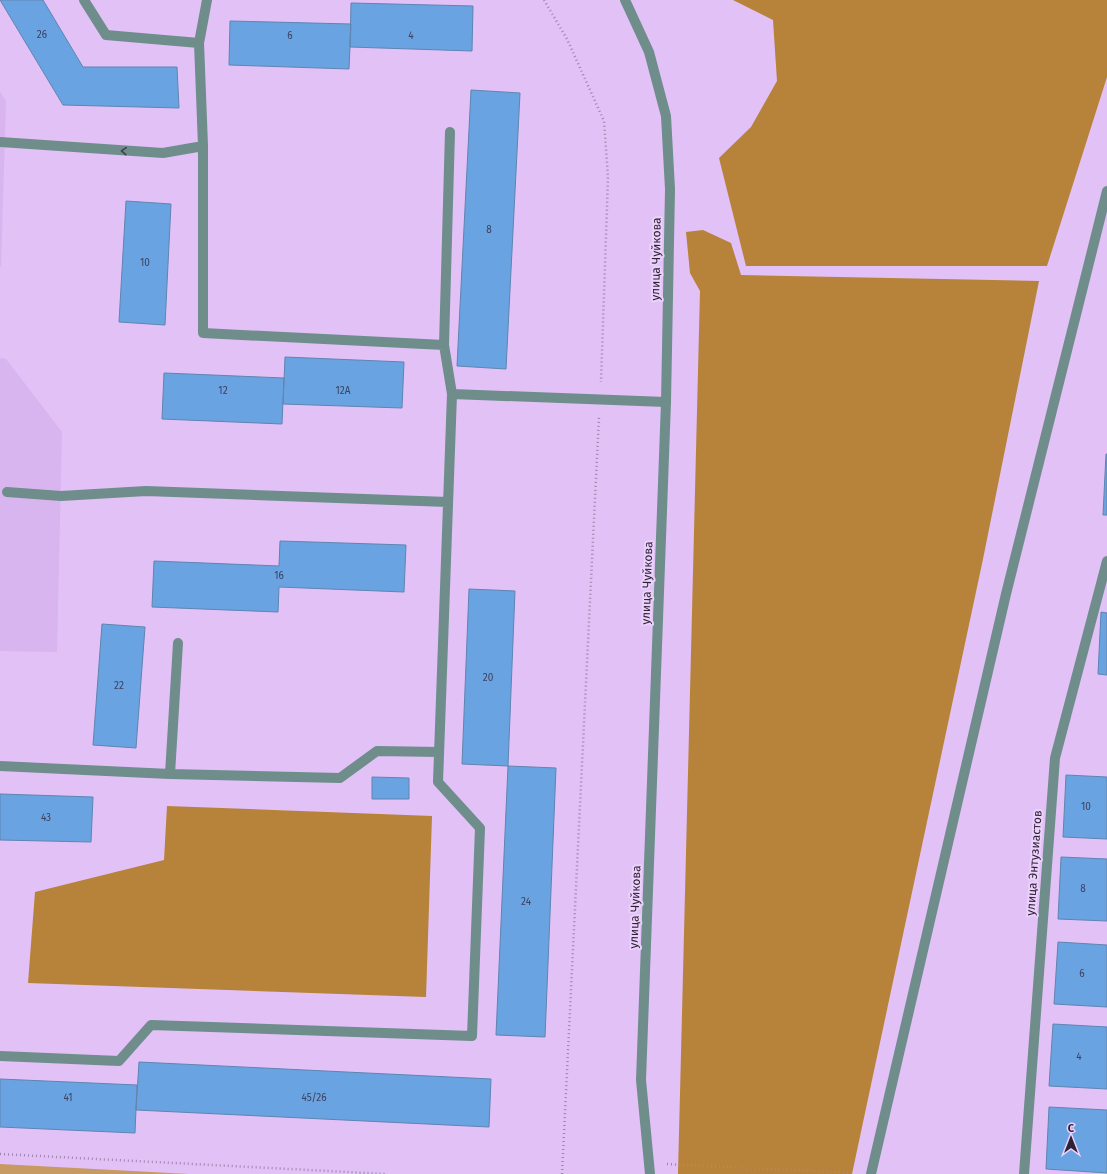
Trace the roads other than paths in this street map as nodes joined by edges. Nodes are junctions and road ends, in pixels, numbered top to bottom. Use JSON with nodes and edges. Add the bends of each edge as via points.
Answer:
{"nodes":[{"id":1,"x":84,"y":0,"type":"edge"},
{"id":2,"x":207,"y":0,"type":"edge"},
{"id":3,"x":625,"y":0,"type":"edge"},
{"id":4,"x":199,"y":43,"type":"junction"},
{"id":5,"x":450,"y":132,"type":"dead end"},
{"id":6,"x":0,"y":142,"type":"edge"},
{"id":7,"x":203,"y":146,"type":"junction"},
{"id":8,"x":1107,"y":190,"type":"edge"},
{"id":9,"x":444,"y":345,"type":"junction"},
{"id":10,"x":452,"y":394,"type":"junction"},
{"id":11,"x":666,"y":402,"type":"junction"},
{"id":12,"x":6,"y":492,"type":"dead end"},
{"id":13,"x":448,"y":502,"type":"junction"},
{"id":14,"x":1107,"y":561,"type":"edge"},
{"id":15,"x":178,"y":643,"type":"dead end"},
{"id":16,"x":439,"y":752,"type":"junction"},
{"id":17,"x":0,"y":766,"type":"edge"},
{"id":18,"x":170,"y":774,"type":"junction"},
{"id":19,"x":0,"y":1056,"type":"edge"},
{"id":20,"x":650,"y":1174,"type":"edge"},
{"id":21,"x":871,"y":1174,"type":"edge"},
{"id":22,"x":1024,"y":1174,"type":"edge"}],
"edges":[{"from":1,"to":4,"type":"street","via":[[106,35]]},
{"from":2,"to":4,"type":"street"},
{"from":3,"to":11,"type":"street","name":"улица Чуйкова","via":[[649,52],[666,116],[670,189]]},
{"from":4,"to":7,"type":"street"},
{"from":5,"to":9,"type":"street"},
{"from":7,"to":6,"type":"street","one_way":true,"via":[[163,154]]},
{"from":7,"to":9,"type":"street","via":[[203,333]]},
{"from":8,"to":21,"type":"street","via":[[1006,594]]},
{"from":9,"to":10,"type":"street"},
{"from":10,"to":11,"type":"street"},
{"from":10,"to":13,"type":"street"},
{"from":11,"to":20,"type":"street","name":"улица Чуйкова","via":[[642,1080]]},
{"from":12,"to":13,"type":"street","via":[[61,496],[146,491]]},
{"from":13,"to":16,"type":"street"},
{"from":14,"to":22,"type":"street","name":"улица Энтузиастов","via":[[1055,758]]},
{"from":15,"to":18,"type":"street"},
{"from":16,"to":18,"type":"street","via":[[377,751],[340,778]]},
{"from":16,"to":19,"type":"street","via":[[438,782],[480,828],[472,1036],[151,1025],[119,1062]]},
{"from":17,"to":18,"type":"street"}]}
